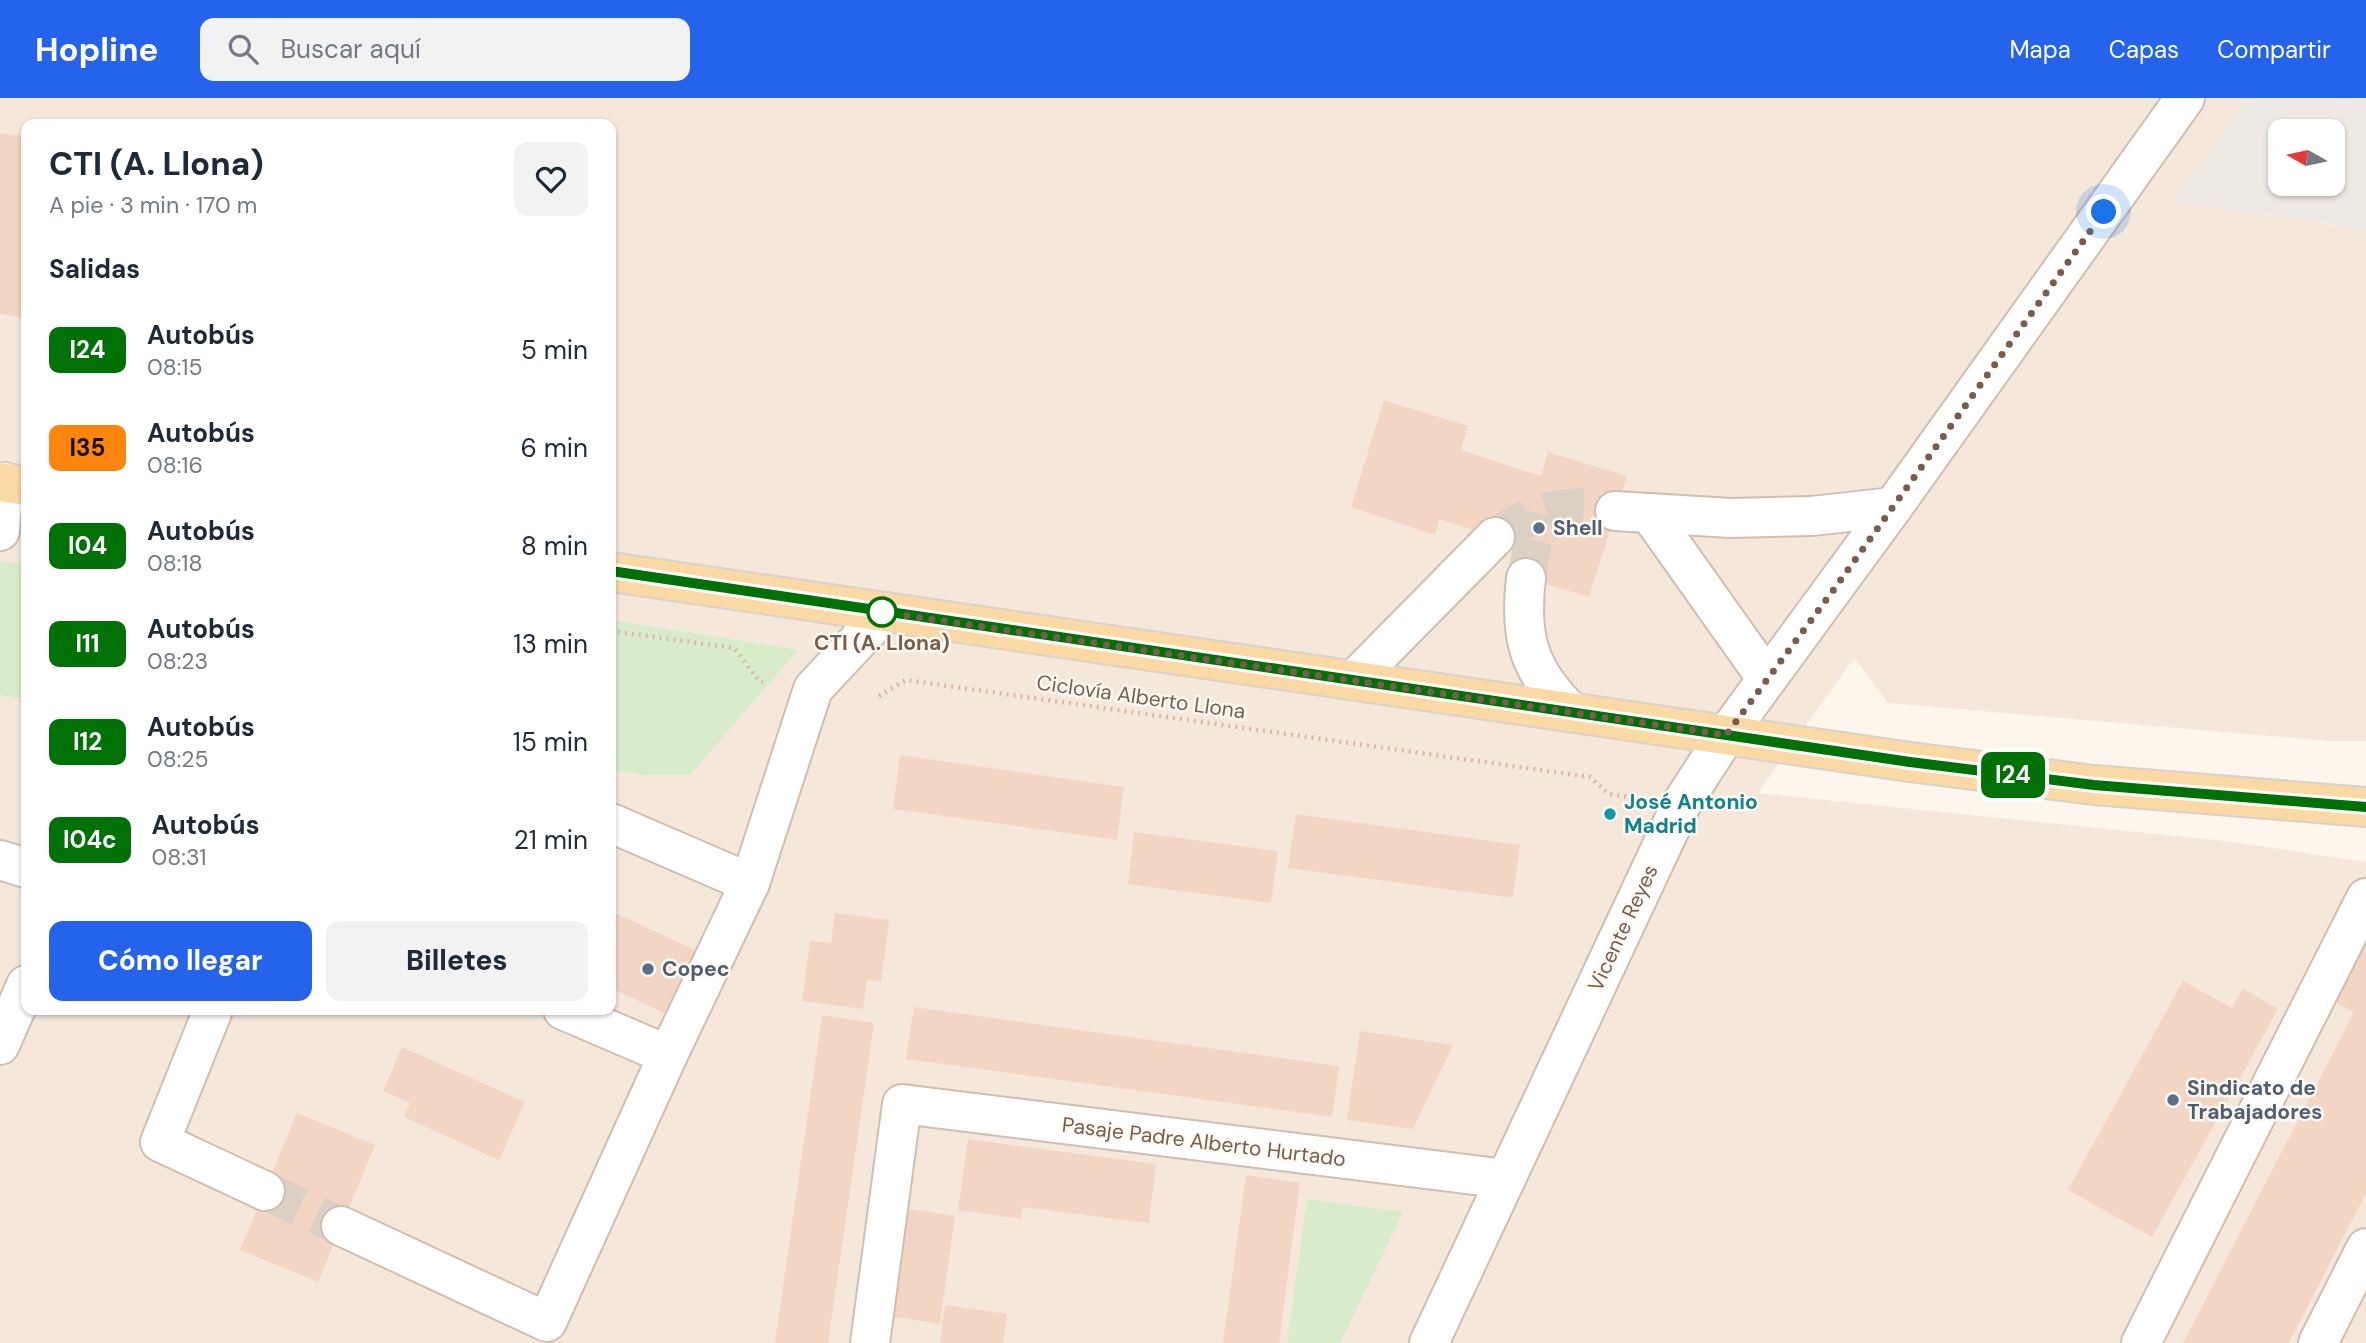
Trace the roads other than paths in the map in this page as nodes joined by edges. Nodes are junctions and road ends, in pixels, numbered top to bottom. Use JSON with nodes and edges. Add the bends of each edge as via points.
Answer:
{"nodes":[{"id":1,"x":2185,"y":98,"type":"edge"},
{"id":2,"x":10,"y":483,"type":"edge"},
{"id":3,"x":1893,"y":508,"type":"junction"},
{"id":4,"x":0,"y":531,"type":"edge"},
{"id":5,"x":1495,"y":537,"type":"tunnel mouth"},
{"id":6,"x":616,"y":573,"type":"edge"},
{"id":7,"x":1526,"y":578,"type":"tunnel mouth"},
{"id":8,"x":885,"y":612,"type":"junction"},
{"id":9,"x":1768,"y":679,"type":"junction"},
{"id":10,"x":1353,"y":681,"type":"junction"},
{"id":11,"x":1570,"y":712,"type":"junction"},
{"id":12,"x":1726,"y":735,"type":"junction"},
{"id":13,"x":2366,"y":807,"type":"edge"},
{"id":14,"x":616,"y":825,"type":"edge"},
{"id":15,"x":0,"y":860,"type":"edge"},
{"id":16,"x":21,"y":866,"type":"edge"},
{"id":17,"x":750,"y":883,"type":"junction"},
{"id":18,"x":2366,"y":898,"type":"edge"},
{"id":19,"x":21,"y":997,"type":"edge"},
{"id":20,"x":211,"y":1015,"type":"edge"},
{"id":21,"x":575,"y":1015,"type":"edge"},
{"id":22,"x":0,"y":1045,"type":"edge"},
{"id":23,"x":668,"y":1055,"type":"junction"},
{"id":24,"x":1506,"y":1179,"type":"junction"},
{"id":25,"x":265,"y":1191,"type":"tunnel mouth"},
{"id":26,"x":341,"y":1226,"type":"tunnel mouth"},
{"id":27,"x":2366,"y":1248,"type":"edge"},
{"id":28,"x":870,"y":1343,"type":"edge"},
{"id":29,"x":1429,"y":1343,"type":"edge"},
{"id":30,"x":2141,"y":1343,"type":"edge"},
{"id":31,"x":2318,"y":1343,"type":"edge"}],
"edges":[{"from":1,"to":3,"type":"street","name":"Vicente Reyes"},
{"from":2,"to":4,"type":"street"},
{"from":3,"to":9,"type":"street","name":"Vicente Reyes"},
{"from":3,"to":9,"type":"street","via":[[1731,518],[1633,513]]},
{"from":5,"to":10,"type":"street"},
{"from":6,"to":8,"type":"main road"},
{"from":7,"to":11,"type":"street","via":[[1522,608],[1526,640],[1541,677]]},
{"from":8,"to":10,"type":"main road"},
{"from":8,"to":17,"type":"street","via":[[813,690]]},
{"from":9,"to":12,"type":"street","name":"Vicente Reyes"},
{"from":10,"to":11,"type":"main road"},
{"from":11,"to":12,"type":"main road"},
{"from":12,"to":13,"type":"main road","via":[[2094,785]]},
{"from":12,"to":24,"type":"street","name":"Vicente Reyes","via":[[1682,803]]},
{"from":14,"to":17,"type":"street"},
{"from":15,"to":16,"type":"street"},
{"from":17,"to":23,"type":"street"},
{"from":18,"to":30,"type":"street"},
{"from":19,"to":22,"type":"street"},
{"from":20,"to":25,"type":"street","via":[[160,1142]]},
{"from":21,"to":23,"type":"street"},
{"from":23,"to":26,"type":"street","via":[[547,1322]]},
{"from":24,"to":28,"type":"street","name":"Pasaje Padre Alberto Hurtado","via":[[902,1104]]},
{"from":24,"to":29,"type":"street","name":"Vicente Reyes"},
{"from":27,"to":31,"type":"street"}]}
